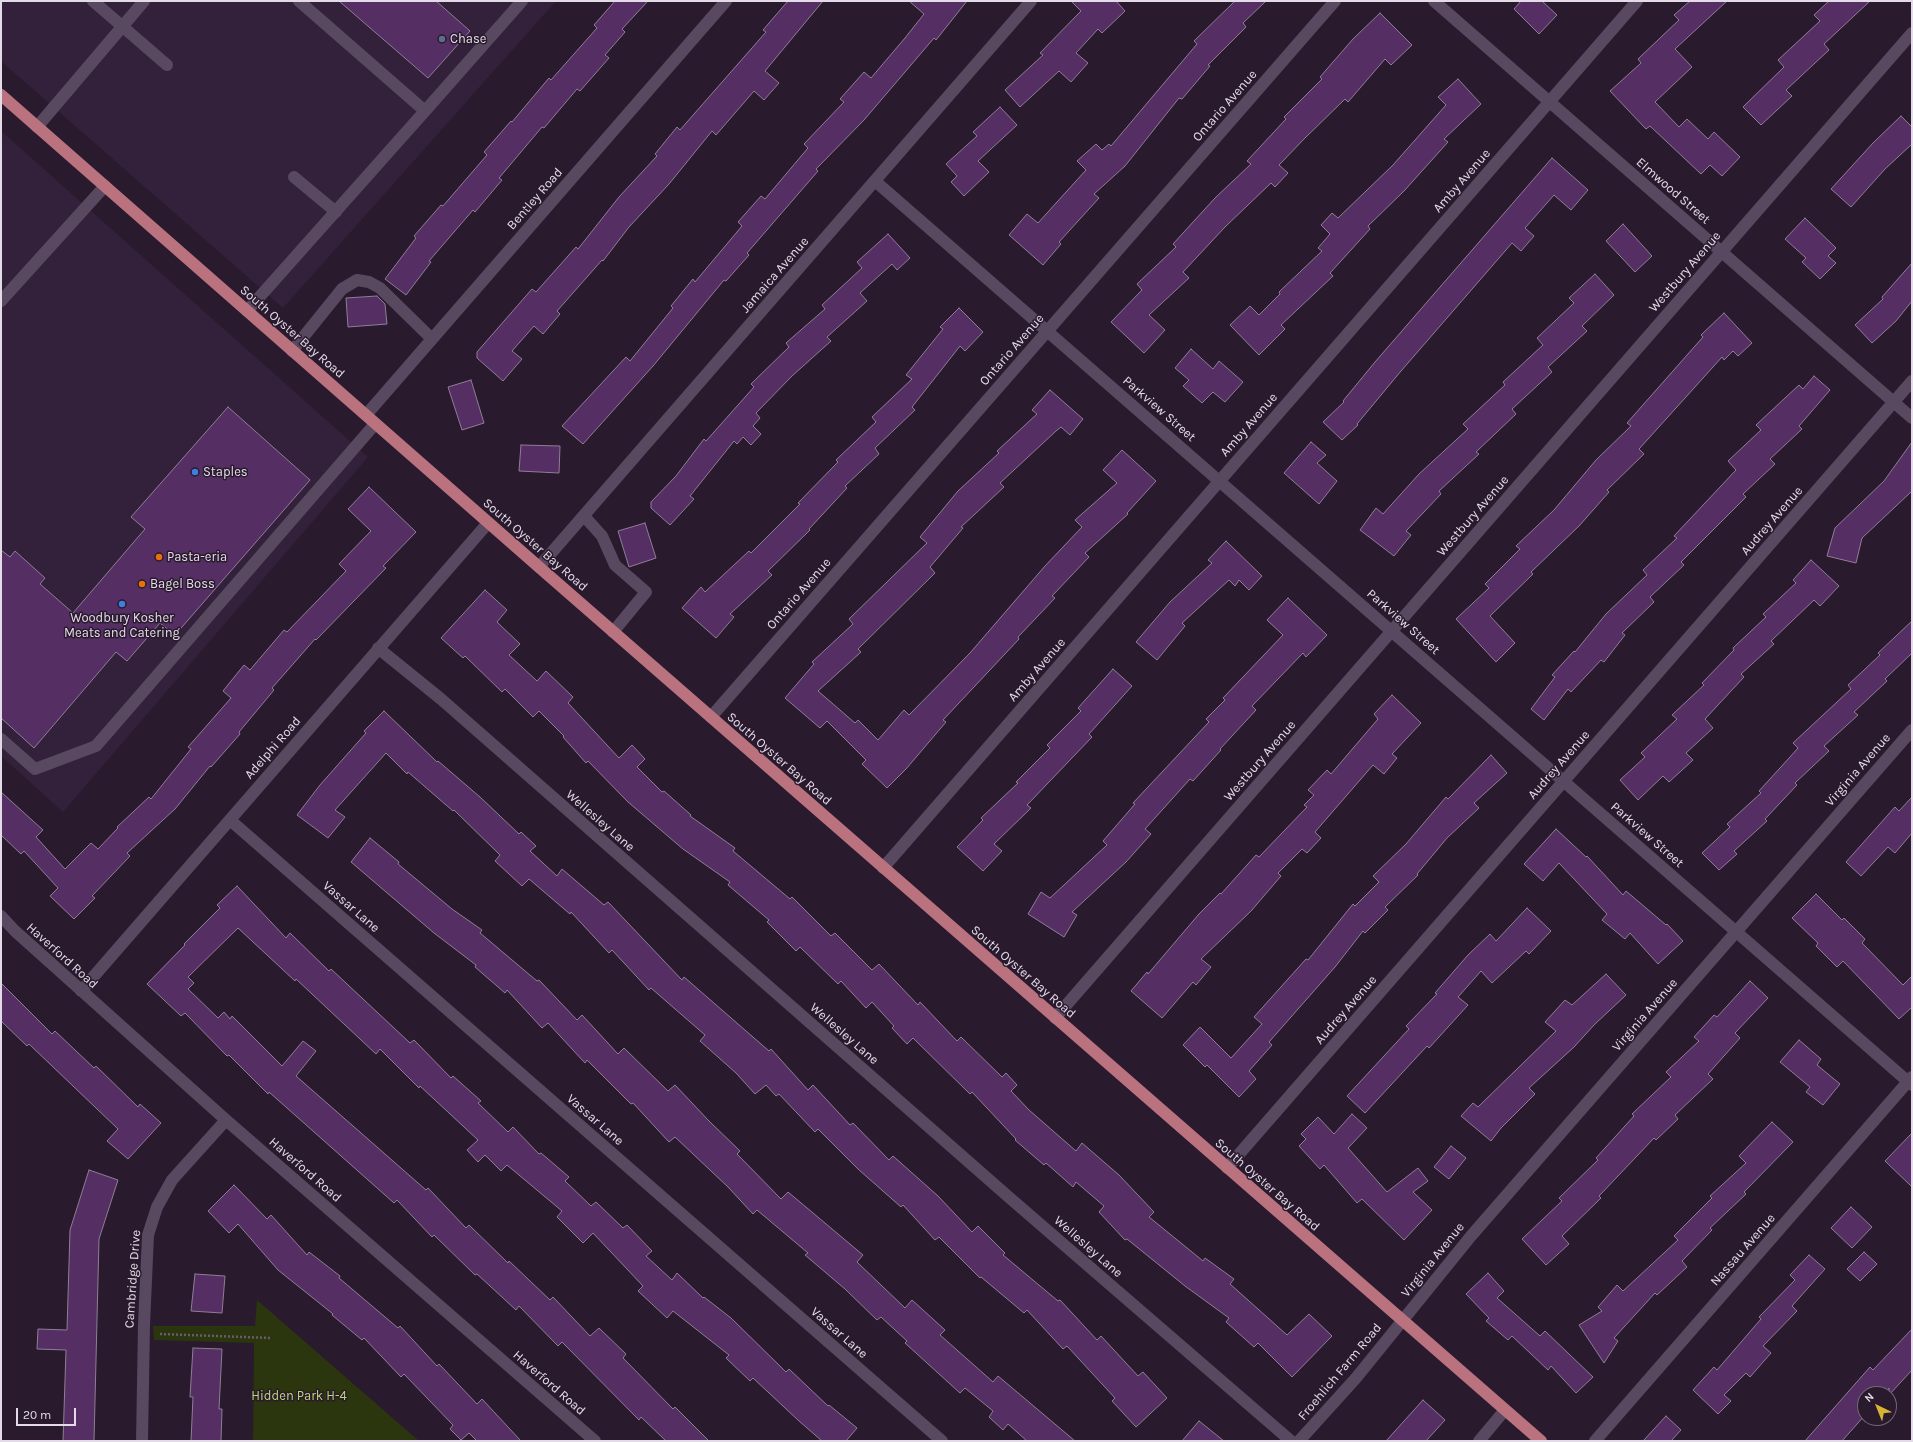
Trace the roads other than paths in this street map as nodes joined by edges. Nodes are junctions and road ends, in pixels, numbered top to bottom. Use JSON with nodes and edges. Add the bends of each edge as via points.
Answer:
{"nodes":[{"id":1,"x":93,"y":1,"type":"edge"},
{"id":2,"x":144,"y":1,"type":"edge"},
{"id":3,"x":299,"y":1,"type":"edge"},
{"id":4,"x":522,"y":1,"type":"edge"},
{"id":5,"x":726,"y":1,"type":"edge"},
{"id":6,"x":1031,"y":1,"type":"edge"},
{"id":7,"x":1335,"y":1,"type":"edge"},
{"id":8,"x":1434,"y":1,"type":"edge"},
{"id":9,"x":1637,"y":1,"type":"edge"},
{"id":10,"x":122,"y":26,"type":"junction"},
{"id":11,"x":1912,"y":33,"type":"edge"},
{"id":12,"x":167,"y":65,"type":"dead end"},
{"id":13,"x":1,"y":95,"type":"edge"},
{"id":14,"x":1549,"y":102,"type":"junction"},
{"id":15,"x":425,"y":111,"type":"junction"},
{"id":16,"x":37,"y":127,"type":"junction"},
{"id":17,"x":294,"y":177,"type":"dead end"},
{"id":18,"x":875,"y":181,"type":"junction"},
{"id":19,"x":105,"y":186,"type":"junction"},
{"id":20,"x":336,"y":212,"type":"junction"},
{"id":21,"x":1721,"y":252,"type":"junction"},
{"id":22,"x":1,"y":301,"type":"edge"},
{"id":23,"x":247,"y":312,"type":"junction"},
{"id":24,"x":1047,"y":331,"type":"junction"},
{"id":25,"x":432,"y":339,"type":"junction"},
{"id":26,"x":292,"y":351,"type":"junction"},
{"id":27,"x":1912,"y":381,"type":"edge"},
{"id":28,"x":1894,"y":402,"type":"junction"},
{"id":29,"x":366,"y":415,"type":"junction"},
{"id":30,"x":1912,"y":418,"type":"edge"},
{"id":31,"x":375,"y":424,"type":"junction"},
{"id":32,"x":1220,"y":481,"type":"junction"},
{"id":33,"x":584,"y":516,"type":"junction"},
{"id":34,"x":488,"y":523,"type":"junction"},
{"id":35,"x":539,"y":568,"type":"junction"},
{"id":36,"x":1392,"y":630,"type":"junction"},
{"id":37,"x":613,"y":632,"type":"junction"},
{"id":38,"x":378,"y":648,"type":"junction"},
{"id":39,"x":711,"y":717,"type":"junction"},
{"id":40,"x":1912,"y":730,"type":"edge"},
{"id":41,"x":1,"y":739,"type":"edge"},
{"id":42,"x":1564,"y":781,"type":"junction"},
{"id":43,"x":230,"y":820,"type":"junction"},
{"id":44,"x":883,"y":868,"type":"junction"},
{"id":45,"x":1,"y":916,"type":"edge"},
{"id":46,"x":1736,"y":931,"type":"junction"},
{"id":47,"x":81,"y":991,"type":"junction"},
{"id":48,"x":1055,"y":1018,"type":"junction"},
{"id":49,"x":1911,"y":1081,"type":"edge"},
{"id":50,"x":226,"y":1120,"type":"junction"},
{"id":51,"x":1227,"y":1168,"type":"junction"},
{"id":52,"x":1401,"y":1320,"type":"junction"},
{"id":53,"x":1504,"y":1410,"type":"junction"},
{"id":54,"x":142,"y":1441,"type":"edge"},
{"id":55,"x":595,"y":1441,"type":"edge"},
{"id":56,"x":942,"y":1441,"type":"edge"},
{"id":57,"x":1291,"y":1441,"type":"edge"},
{"id":58,"x":1299,"y":1441,"type":"edge"},
{"id":59,"x":1479,"y":1441,"type":"edge"},
{"id":60,"x":1541,"y":1441,"type":"edge"},
{"id":61,"x":1595,"y":1441,"type":"edge"}],
"edges":[{"from":1,"to":10,"type":"street"},
{"from":2,"to":10,"type":"street"},
{"from":3,"to":15,"type":"street"},
{"from":4,"to":15,"type":"street"},
{"from":5,"to":25,"type":"street","name":"Bentley Road"},
{"from":6,"to":18,"type":"street","name":"Jamaica Avenue"},
{"from":7,"to":24,"type":"street","name":"Ontario Avenue"},
{"from":8,"to":14,"type":"street","name":"Elmwood Street"},
{"from":9,"to":14,"type":"street","name":"Amby Avenue"},
{"from":10,"to":12,"type":"street"},
{"from":10,"to":16,"type":"street"},
{"from":11,"to":21,"type":"street","name":"Westbury Avenue"},
{"from":13,"to":16,"type":"main road","name":"South Oyster Bay Road"},
{"from":14,"to":21,"type":"street","name":"Elmwood Street"},
{"from":14,"to":32,"type":"street","name":"Amby Avenue"},
{"from":15,"to":20,"type":"street"},
{"from":16,"to":19,"type":"main road","name":"South Oyster Bay Road"},
{"from":17,"to":20,"type":"street"},
{"from":18,"to":24,"type":"street","name":"Parkview Street"},
{"from":18,"to":33,"type":"street","name":"Jamaica Avenue"},
{"from":19,"to":22,"type":"street"},
{"from":19,"to":23,"type":"main road","name":"South Oyster Bay Road"},
{"from":20,"to":23,"type":"street"},
{"from":21,"to":28,"type":"street","name":"Elmwood Street"},
{"from":21,"to":36,"type":"street","name":"Westbury Avenue"},
{"from":23,"to":26,"type":"main road","name":"South Oyster Bay Road"},
{"from":24,"to":32,"type":"street","name":"Parkview Street"},
{"from":24,"to":39,"type":"street","name":"Ontario Avenue"},
{"from":25,"to":26,"type":"street","via":[[380,288],[369,282],[357,280],[342,289]]},
{"from":25,"to":29,"type":"street","name":"Bentley Road"},
{"from":26,"to":29,"type":"main road","name":"South Oyster Bay Road"},
{"from":27,"to":28,"type":"street","name":"Audrey Avenue"},
{"from":28,"to":30,"type":"street","name":"Elmwood Street"},
{"from":28,"to":42,"type":"street","name":"Audrey Avenue"},
{"from":29,"to":31,"type":"main road","name":"South Oyster Bay Road"},
{"from":31,"to":34,"type":"main road","name":"South Oyster Bay Road"},
{"from":31,"to":41,"type":"street","via":[[96,746],[35,769]]},
{"from":32,"to":36,"type":"street","name":"Parkview Street"},
{"from":32,"to":44,"type":"street","name":"Amby Avenue"},
{"from":33,"to":35,"type":"street","name":"Jamaica Avenue"},
{"from":33,"to":37,"type":"street","via":[[602,536],[615,565],[646,592]]},
{"from":34,"to":35,"type":"main road","name":"South Oyster Bay Road"},
{"from":34,"to":38,"type":"street","name":"Adelphi Road"},
{"from":35,"to":37,"type":"main road","name":"South Oyster Bay Road"},
{"from":36,"to":42,"type":"street","name":"Parkview Street"},
{"from":36,"to":48,"type":"street","name":"Westbury Avenue"},
{"from":37,"to":39,"type":"main road","name":"South Oyster Bay Road"},
{"from":38,"to":43,"type":"street","name":"Adelphi Road"},
{"from":38,"to":57,"type":"street","name":"Wellesley Lane","via":[[440,699]]},
{"from":39,"to":44,"type":"main road","name":"South Oyster Bay Road"},
{"from":40,"to":46,"type":"street","name":"Virginia Avenue"},
{"from":42,"to":46,"type":"street","name":"Parkview Street"},
{"from":42,"to":51,"type":"street","name":"Audrey Avenue"},
{"from":43,"to":47,"type":"street","name":"Adelphi Road"},
{"from":43,"to":56,"type":"street","name":"Vassar Lane"},
{"from":44,"to":48,"type":"main road","name":"South Oyster Bay Road"},
{"from":45,"to":47,"type":"street","name":"Haverford Road","via":[[14,931]]},
{"from":46,"to":49,"type":"street","name":"Parkview Street"},
{"from":46,"to":52,"type":"street","name":"Virginia Avenue"},
{"from":47,"to":50,"type":"street","name":"Haverford Road"},
{"from":48,"to":51,"type":"main road","name":"South Oyster Bay Road"},
{"from":49,"to":61,"type":"street","name":"Nassau Avenue"},
{"from":50,"to":54,"type":"street","name":"Cambridge Drive","via":[[172,1180],[157,1207],[148,1235]]},
{"from":50,"to":55,"type":"street","name":"Haverford Road"},
{"from":51,"to":52,"type":"main road","name":"South Oyster Bay Road"},
{"from":52,"to":53,"type":"main road","name":"South Oyster Bay Road"},
{"from":52,"to":58,"type":"street","name":"Froehlich Farm Road","via":[[1356,1378]]},
{"from":53,"to":59,"type":"street"},
{"from":53,"to":60,"type":"main road","name":"South Oyster Bay Road"}]}
